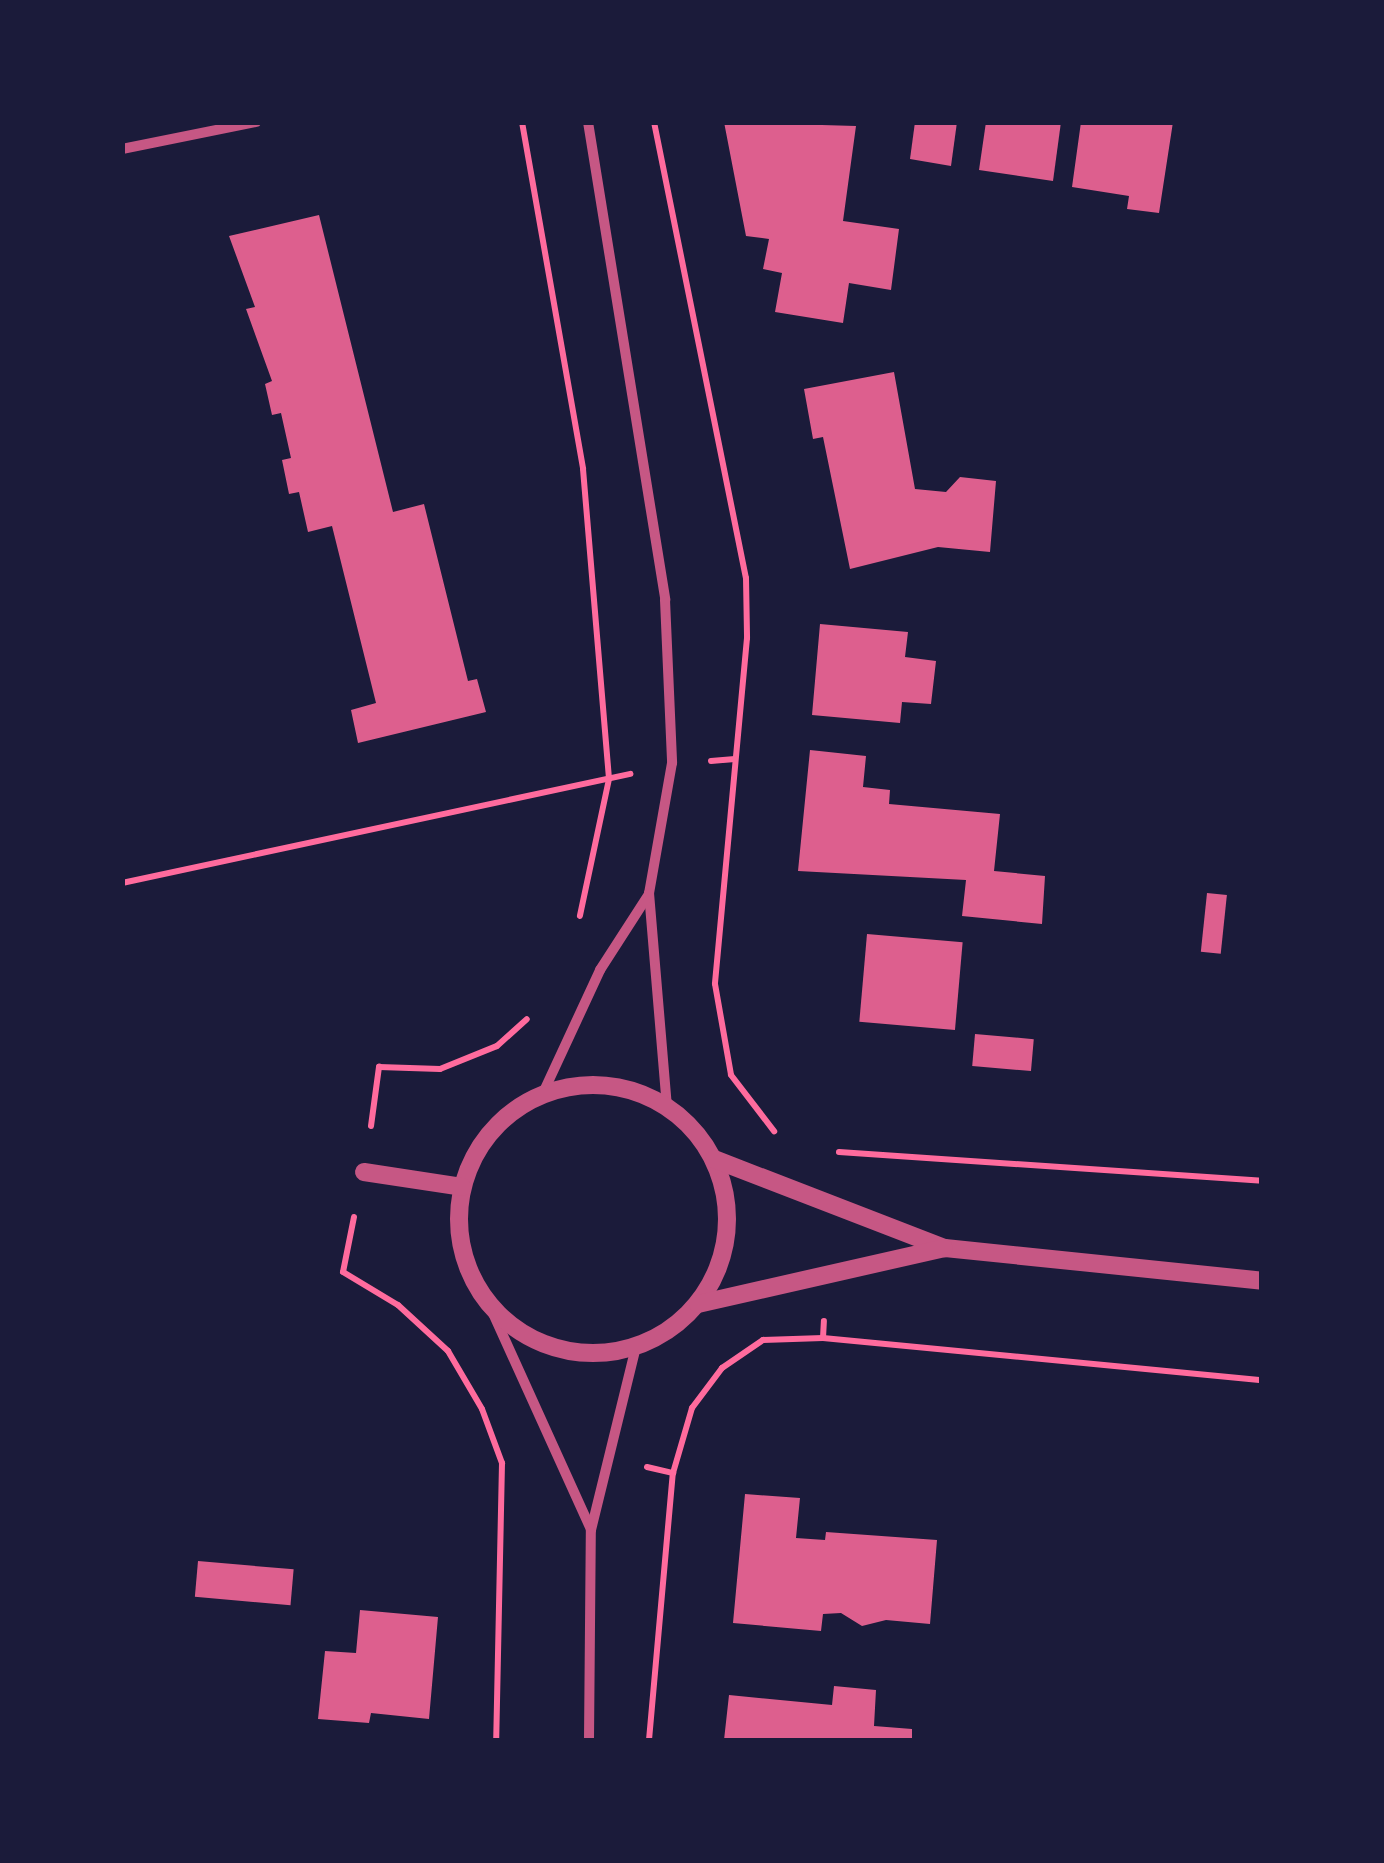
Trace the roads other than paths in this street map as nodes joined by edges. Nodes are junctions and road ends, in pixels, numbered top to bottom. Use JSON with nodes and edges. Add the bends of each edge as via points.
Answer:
{"nodes":[{"id":1,"x":256,"y":122,"type":"edge"},
{"id":2,"x":588,"y":122,"type":"edge"},
{"id":3,"x":122,"y":149,"type":"edge"},
{"id":4,"x":649,"y":893,"type":"junction"},
{"id":5,"x":543,"y":1093,"type":"junction"},
{"id":6,"x":668,"y":1106,"type":"junction"},
{"id":7,"x":714,"y":1158,"type":"junction"},
{"id":8,"x":364,"y":1172,"type":"road end"},
{"id":9,"x":462,"y":1187,"type":"junction"},
{"id":10,"x":945,"y":1248,"type":"junction"},
{"id":11,"x":1262,"y":1281,"type":"edge"},
{"id":12,"x":698,"y":1304,"type":"junction"},
{"id":13,"x":491,"y":1309,"type":"junction"},
{"id":14,"x":636,"y":1347,"type":"junction"},
{"id":15,"x":592,"y":1530,"type":"junction"},
{"id":16,"x":589,"y":1740,"type":"edge"}],
"edges":[{"from":1,"to":3,"type":"street"},
{"from":2,"to":4,"type":"street","via":[[665,600],[672,764]]},
{"from":4,"to":5,"type":"street","via":[[600,970]]},
{"from":4,"to":6,"type":"street"},
{"from":5,"to":6,"type":"street","via":[[580,1084],[618,1086]]},
{"from":5,"to":9,"type":"street","via":[[506,1116],[478,1148]]},
{"from":6,"to":7,"type":"street"},
{"from":7,"to":10,"type":"street"},
{"from":7,"to":12,"type":"street","via":[[726,1195],[728,1233],[718,1270]]},
{"from":8,"to":9,"type":"street"},
{"from":9,"to":13,"type":"street","via":[[458,1230],[468,1272]]},
{"from":10,"to":11,"type":"street"},
{"from":10,"to":12,"type":"street"},
{"from":12,"to":14,"type":"street","via":[[671,1330]]},
{"from":13,"to":14,"type":"street","via":[[521,1334],[556,1350],[595,1354]]},
{"from":13,"to":15,"type":"street"},
{"from":14,"to":15,"type":"street"},
{"from":15,"to":16,"type":"street"}]}
